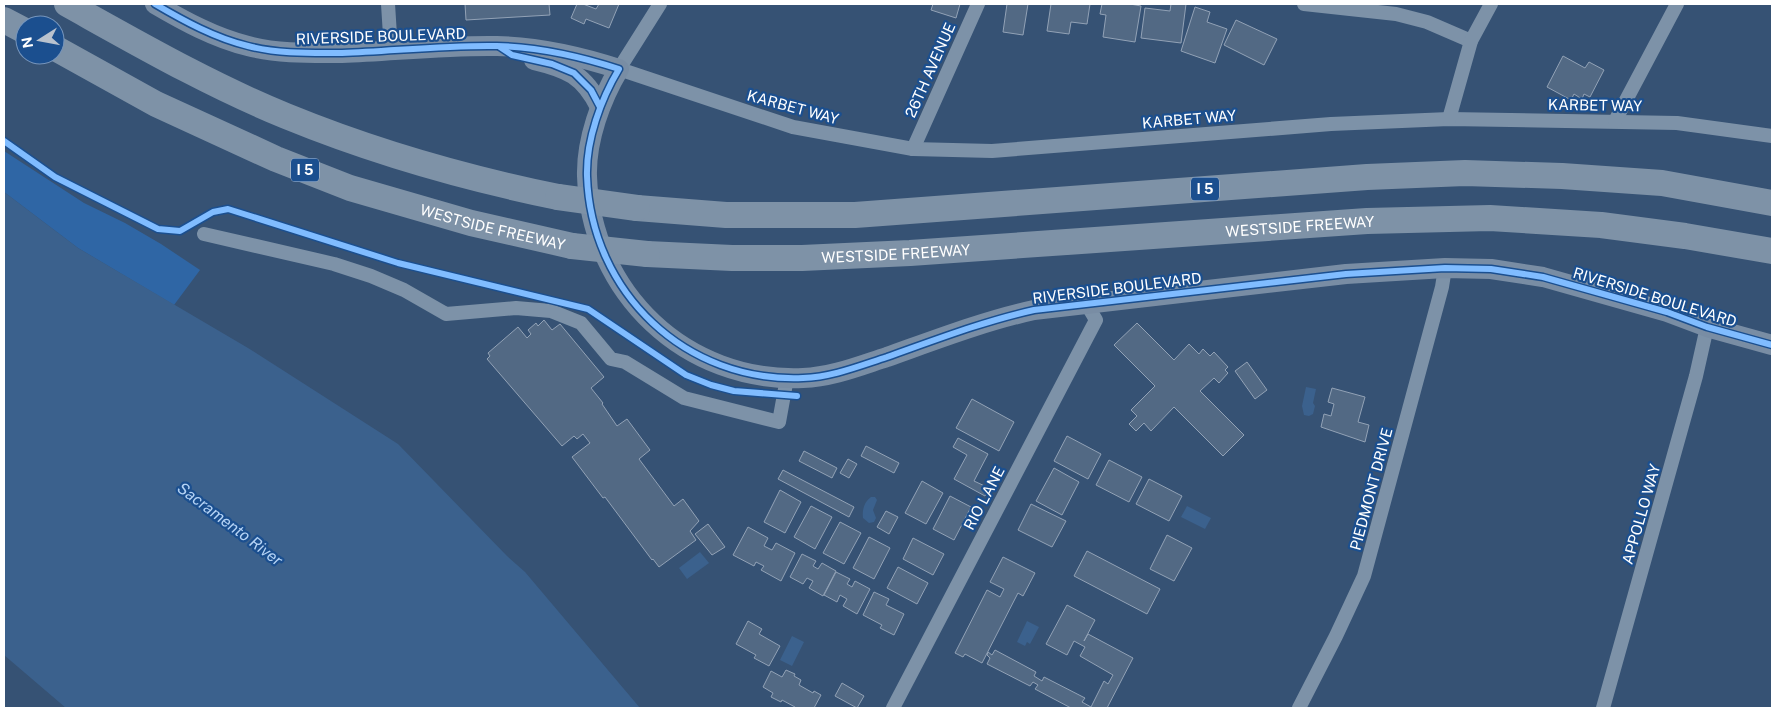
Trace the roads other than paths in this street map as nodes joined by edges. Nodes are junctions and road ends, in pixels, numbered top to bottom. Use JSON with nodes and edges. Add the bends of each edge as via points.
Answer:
{"nodes":[{"id":1,"x":67,"y":4,"type":"edge"},
{"id":2,"x":155,"y":4,"type":"edge"},
{"id":3,"x":388,"y":4,"type":"edge"},
{"id":4,"x":660,"y":4,"type":"edge"},
{"id":5,"x":978,"y":4,"type":"edge"},
{"id":6,"x":1304,"y":4,"type":"edge"},
{"id":7,"x":1490,"y":4,"type":"edge"},
{"id":8,"x":1677,"y":4,"type":"edge"},
{"id":9,"x":4,"y":20,"type":"edge"},
{"id":10,"x":15,"y":26,"type":"edge"},
{"id":11,"x":1471,"y":41,"type":"junction"},
{"id":12,"x":498,"y":46,"type":"junction"},
{"id":13,"x":391,"y":51,"type":"junction"},
{"id":14,"x":65,"y":54,"type":"edge"},
{"id":15,"x":619,"y":69,"type":"junction"},
{"id":16,"x":600,"y":107,"type":"junction"},
{"id":17,"x":1449,"y":119,"type":"junction"},
{"id":18,"x":1616,"y":121,"type":"junction"},
{"id":19,"x":1772,"y":136,"type":"edge"},
{"id":20,"x":913,"y":150,"type":"junction"},
{"id":21,"x":1772,"y":203,"type":"edge"},
{"id":22,"x":204,"y":234,"type":"dead end"},
{"id":23,"x":1772,"y":251,"type":"edge"},
{"id":24,"x":1445,"y":268,"type":"junction"},
{"id":25,"x":1086,"y":303,"type":"junction"},
{"id":26,"x":1706,"y":327,"type":"junction"},
{"id":27,"x":1772,"y":345,"type":"edge"},
{"id":28,"x":787,"y":378,"type":"junction"},
{"id":29,"x":893,"y":708,"type":"edge"},
{"id":30,"x":1299,"y":708,"type":"edge"},
{"id":31,"x":1603,"y":708,"type":"edge"}],
"edges":[{"from":1,"to":21,"type":"highway","number":"I 5","bridge":true,"via":[[188,71],[286,116],[387,154],[491,183],[636,208],[726,215],[855,215],[1367,177],[1465,173],[1662,183]]},
{"from":2,"to":13,"type":"street","name":"RIVERSIDE BOULEVARD","via":[[202,29],[250,46],[301,53]]},
{"from":3,"to":13,"type":"street"},
{"from":4,"to":15,"type":"street"},
{"from":5,"to":20,"type":"street","name":"26TH AVENUE"},
{"from":6,"to":11,"type":"street","via":[[1396,14],[1427,22]]},
{"from":7,"to":11,"type":"street"},
{"from":8,"to":18,"type":"street"},
{"from":9,"to":10,"type":"highway"},
{"from":11,"to":17,"type":"street"},
{"from":12,"to":13,"type":"street","name":"RIVERSIDE BOULEVARD"},
{"from":12,"to":15,"type":"street","name":"RIVERSIDE BOULEVARD","via":[[574,55]]},
{"from":12,"to":16,"type":"street","name":"RIVERSIDE BOULEVARD","via":[[512,55],[552,64],[574,74],[591,90]]},
{"from":14,"to":23,"type":"highway","name":"WESTSIDE FREEWAY","number":"I 5","bridge":true,"via":[[156,104],[276,159],[341,184],[472,223],[572,246],[647,254],[758,258],[900,254],[1367,221],[1490,218],[1601,224]]},
{"from":15,"to":16,"type":"street","name":"RIVERSIDE BOULEVARD"},
{"from":15,"to":20,"type":"street","name":"KARBET WAY","via":[[793,127]]},
{"from":16,"to":28,"type":"street","name":"RIVERSIDE BOULEVARD","via":[[587,177],[599,240],[625,293],[658,328],[689,351],[738,370]]},
{"from":17,"to":18,"type":"street","name":"KARBET WAY"},
{"from":17,"to":20,"type":"street","name":"KARBET WAY","via":[[1331,124],[992,151]]},
{"from":18,"to":19,"type":"street","name":"KARBET WAY","via":[[1677,123]]},
{"from":22,"to":28,"type":"street","via":[[362,273],[404,290],[446,314],[516,308],[551,311],[581,323],[611,359],[625,362],[684,398],[779,422]]},
{"from":24,"to":25,"type":"street","name":"RIVERSIDE BOULEVARD","via":[[1346,274]]},
{"from":24,"to":26,"type":"street","name":"RIVERSIDE BOULEVARD","via":[[1491,268],[1543,277],[1667,312]]},
{"from":24,"to":30,"type":"street","name":"PIEDMONT DRIVE","via":[[1364,576]]},
{"from":25,"to":28,"type":"street","name":"RIVERSIDE BOULEVARD","via":[[1014,314],[838,372]]},
{"from":25,"to":29,"type":"street","name":"RIO LANE","via":[[1096,320]]},
{"from":26,"to":27,"type":"street","name":"RIVERSIDE BOULEVARD"},
{"from":26,"to":31,"type":"street","name":"APPOLLO WAY","via":[[1696,376]]}]}
